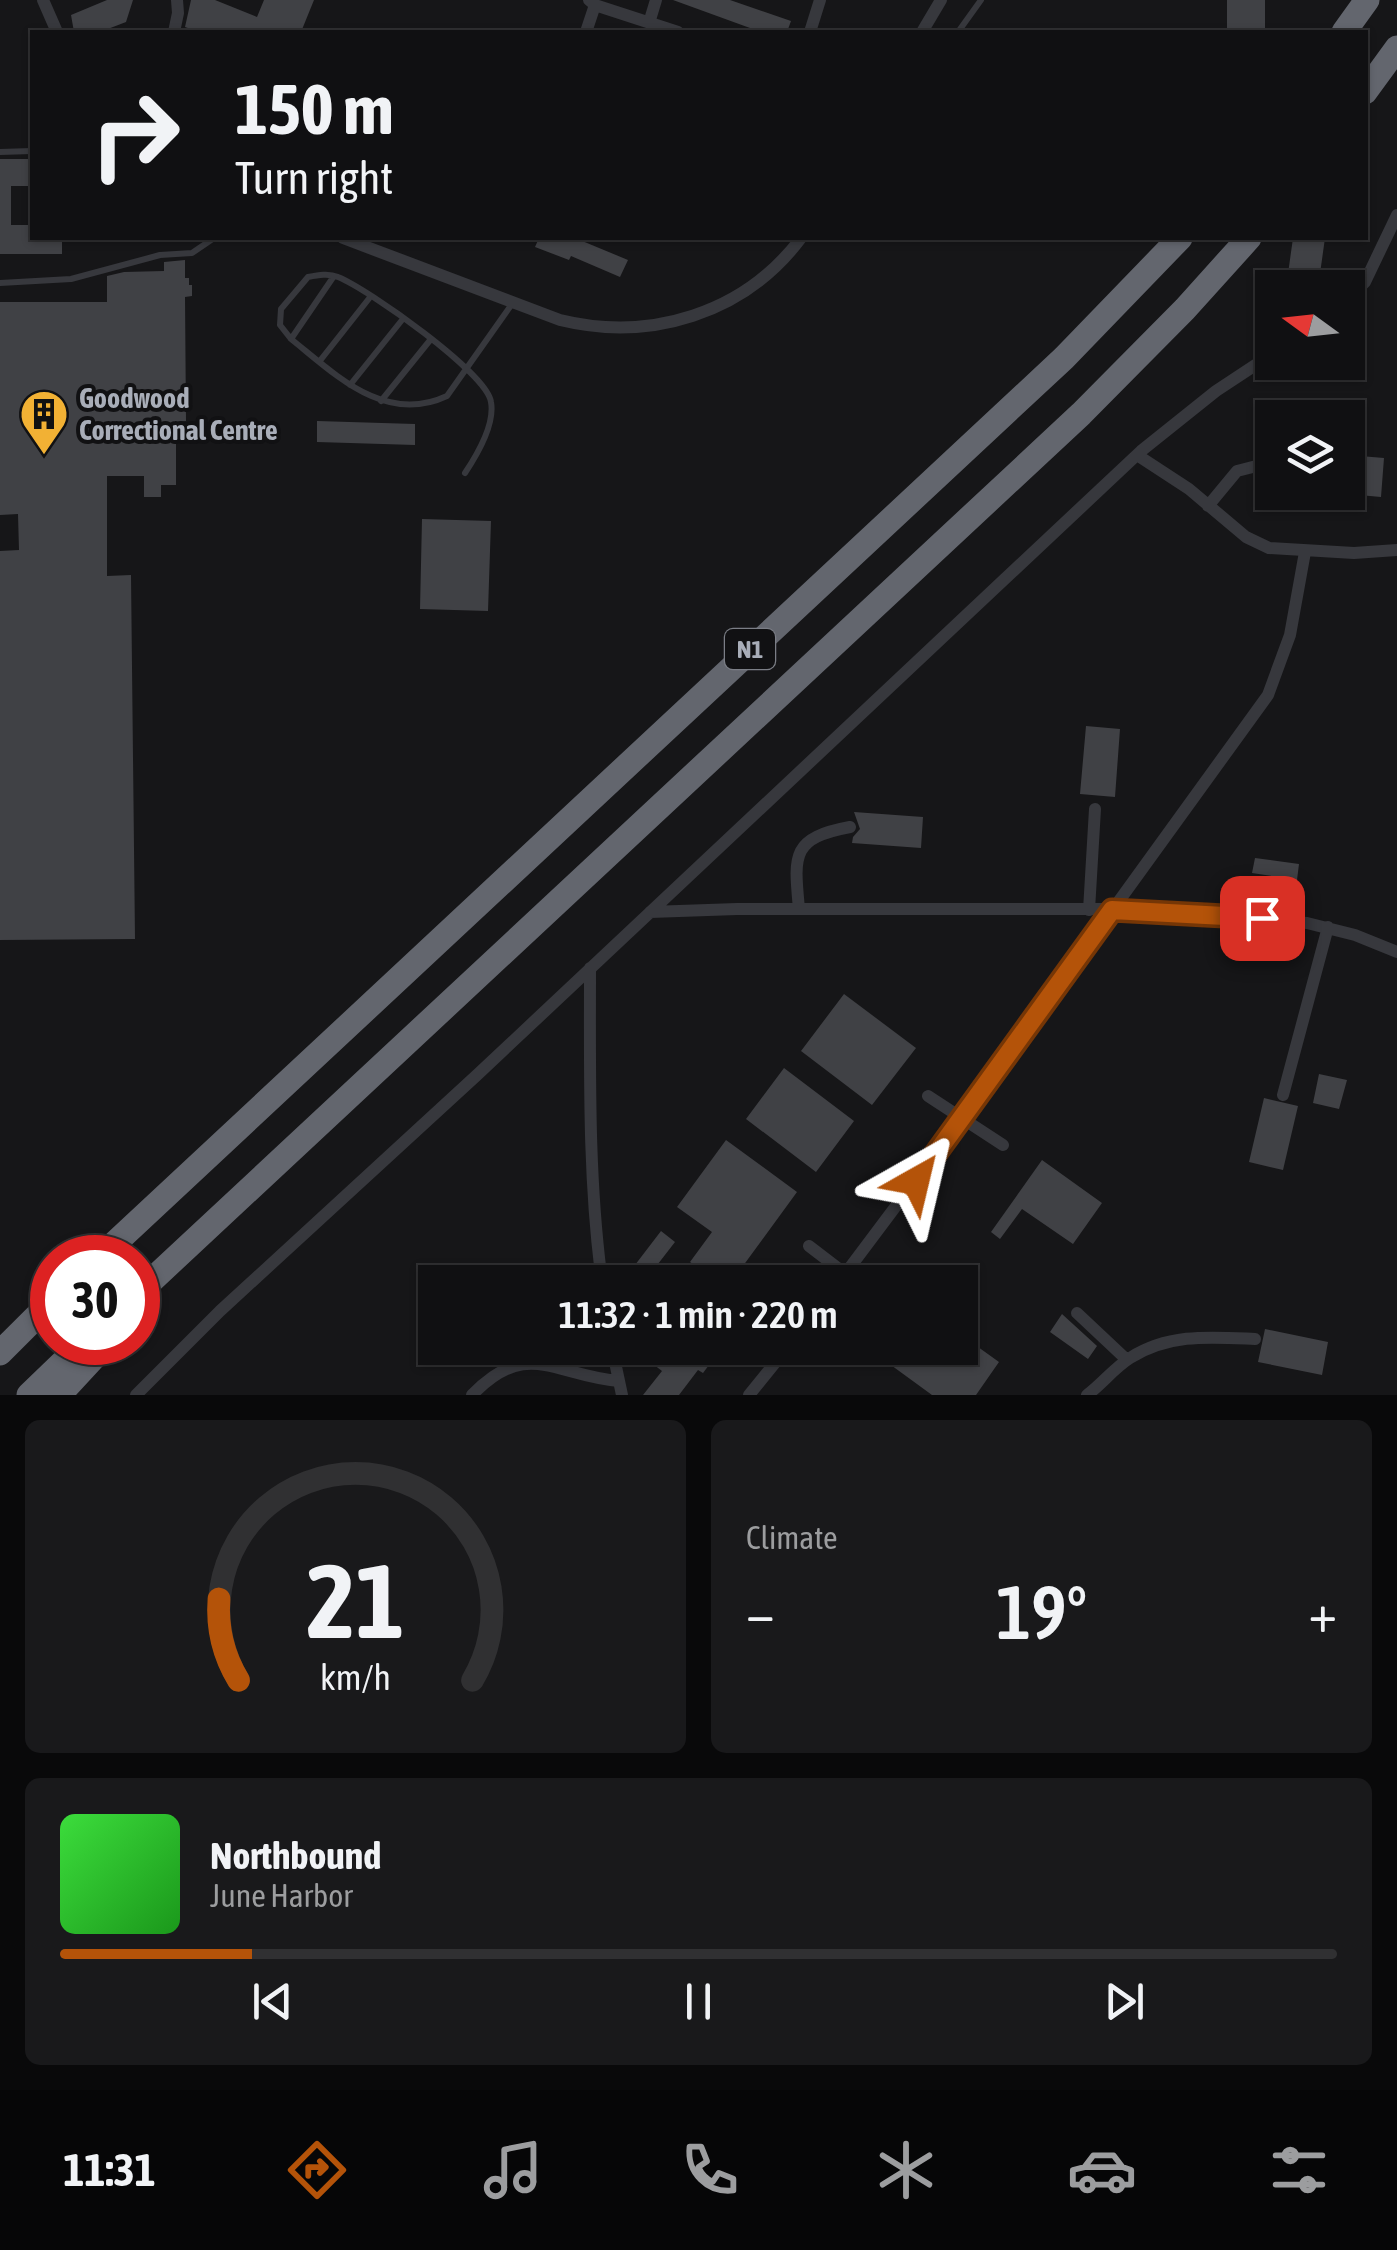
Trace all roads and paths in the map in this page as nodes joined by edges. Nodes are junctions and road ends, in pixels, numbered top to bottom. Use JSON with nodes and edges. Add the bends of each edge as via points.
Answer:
{"nodes":[{"id":1,"x":43,"y":0,"type":"edge"},
{"id":2,"x":177,"y":0,"type":"edge"},
{"id":3,"x":656,"y":0,"type":"edge"},
{"id":4,"x":820,"y":0,"type":"edge"},
{"id":5,"x":941,"y":0,"type":"edge"},
{"id":6,"x":981,"y":0,"type":"edge"},
{"id":7,"x":1367,"y":0,"type":"edge"},
{"id":8,"x":592,"y":2,"type":"edge"},
{"id":9,"x":649,"y":23,"type":"junction"},
{"id":10,"x":56,"y":30,"type":"edge"},
{"id":11,"x":174,"y":30,"type":"edge"},
{"id":12,"x":586,"y":30,"type":"edge"},
{"id":13,"x":672,"y":30,"type":"edge"},
{"id":14,"x":811,"y":30,"type":"edge"},
{"id":15,"x":923,"y":30,"type":"edge"},
{"id":16,"x":959,"y":30,"type":"edge"},
{"id":17,"x":1345,"y":30,"type":"edge"},
{"id":18,"x":1397,"y":48,"type":"edge"},
{"id":19,"x":1368,"y":88,"type":"edge"},
{"id":20,"x":30,"y":151,"type":"edge"},
{"id":21,"x":0,"y":152,"type":"edge"},
{"id":22,"x":1397,"y":215,"type":"edge"},
{"id":23,"x":211,"y":240,"type":"edge"},
{"id":24,"x":348,"y":240,"type":"edge"},
{"id":25,"x":799,"y":240,"type":"edge"},
{"id":26,"x":1178,"y":240,"type":"edge"},
{"id":27,"x":1247,"y":240,"type":"edge"},
{"id":28,"x":335,"y":274,"type":"junction"},
{"id":29,"x":0,"y":283,"type":"edge"},
{"id":30,"x":1365,"y":283,"type":"edge"},
{"id":31,"x":371,"y":296,"type":"junction"},
{"id":32,"x":512,"y":304,"type":"junction"},
{"id":33,"x":402,"y":320,"type":"junction"},
{"id":34,"x":291,"y":339,"type":"junction"},
{"id":35,"x":431,"y":340,"type":"junction"},
{"id":36,"x":319,"y":362,"type":"junction"},
{"id":37,"x":1255,"y":365,"type":"edge"},
{"id":38,"x":468,"y":368,"type":"junction"},
{"id":39,"x":350,"y":385,"type":"junction"},
{"id":40,"x":380,"y":402,"type":"junction"},
{"id":41,"x":1137,"y":455,"type":"junction"},
{"id":42,"x":1255,"y":466,"type":"edge"},
{"id":43,"x":465,"y":473,"type":"dead end"},
{"id":44,"x":1208,"y":506,"type":"junction"},
{"id":45,"x":1397,"y":550,"type":"edge"},
{"id":46,"x":1305,"y":552,"type":"junction"},
{"id":47,"x":1095,"y":809,"type":"dead end"},
{"id":48,"x":850,"y":827,"type":"dead end"},
{"id":49,"x":799,"y":909,"type":"junction"},
{"id":50,"x":1089,"y":910,"type":"junction"},
{"id":51,"x":1112,"y":910,"type":"junction"},
{"id":52,"x":650,"y":912,"type":"junction"},
{"id":53,"x":1328,"y":927,"type":"junction"},
{"id":54,"x":1397,"y":952,"type":"edge"},
{"id":55,"x":590,"y":968,"type":"junction"},
{"id":56,"x":314,"y":1054,"type":"junction"},
{"id":57,"x":1283,"y":1095,"type":"dead end"},
{"id":58,"x":928,"y":1096,"type":"dead end"},
{"id":59,"x":962,"y":1118,"type":"junction"},
{"id":60,"x":1003,"y":1145,"type":"dead end"},
{"id":61,"x":281,"y":1159,"type":"junction"},
{"id":62,"x":106,"y":1235,"type":"edge"},
{"id":63,"x":123,"y":1235,"type":"edge"},
{"id":64,"x":809,"y":1246,"type":"dead end"},
{"id":65,"x":600,"y":1265,"type":"edge"},
{"id":66,"x":830,"y":1265,"type":"edge"},
{"id":67,"x":858,"y":1265,"type":"edge"},
{"id":68,"x":160,"y":1272,"type":"edge"},
{"id":69,"x":160,"y":1288,"type":"edge"},
{"id":70,"x":30,"y":1301,"type":"edge"},
{"id":71,"x":1077,"y":1313,"type":"dead end"},
{"id":72,"x":30,"y":1323,"type":"edge"},
{"id":73,"x":0,"y":1328,"type":"edge"},
{"id":74,"x":1256,"y":1340,"type":"dead end"},
{"id":75,"x":0,"y":1353,"type":"edge"},
{"id":76,"x":1128,"y":1360,"type":"junction"},
{"id":77,"x":60,"y":1365,"type":"edge"},
{"id":78,"x":86,"y":1365,"type":"edge"},
{"id":79,"x":773,"y":1365,"type":"edge"},
{"id":80,"x":1106,"y":1381,"type":"junction"},
{"id":81,"x":620,"y":1388,"type":"edge"},
{"id":82,"x":29,"y":1395,"type":"edge"},
{"id":83,"x":58,"y":1395,"type":"edge"},
{"id":84,"x":136,"y":1395,"type":"edge"},
{"id":85,"x":472,"y":1395,"type":"edge"},
{"id":86,"x":749,"y":1395,"type":"edge"},
{"id":87,"x":1086,"y":1395,"type":"edge"},
{"id":88,"x":1114,"y":1395,"type":"edge"}],
"edges":[{"from":1,"to":10,"type":"street"},
{"from":2,"to":11,"type":"street"},
{"from":3,"to":9,"type":"street"},
{"from":4,"to":14,"type":"street"},
{"from":5,"to":15,"type":"street"},
{"from":6,"to":16,"type":"lane"},
{"from":7,"to":17,"type":"highway"},
{"from":8,"to":9,"type":"street"},
{"from":8,"to":12,"type":"street"},
{"from":9,"to":13,"type":"street"},
{"from":18,"to":19,"type":"highway"},
{"from":20,"to":21,"type":"lane"},
{"from":22,"to":30,"type":"street"},
{"from":23,"to":29,"type":"lane","via":[[192,253],[71,279]]},
{"from":24,"to":32,"type":"street"},
{"from":25,"to":32,"type":"street","via":[[738,295],[669,324],[596,327]]},
{"from":26,"to":56,"type":"highway","number":"N1","via":[[1064,358]]},
{"from":27,"to":61,"type":"highway","number":"N1","via":[[1091,404]]},
{"from":28,"to":31,"type":"lane"},
{"from":28,"to":34,"type":"lane"},
{"from":28,"to":34,"type":"lane","via":[[308,277],[280,308],[280,325]]},
{"from":31,"to":33,"type":"lane"},
{"from":31,"to":36,"type":"lane"},
{"from":32,"to":38,"type":"lane"},
{"from":33,"to":35,"type":"lane"},
{"from":33,"to":39,"type":"lane"},
{"from":34,"to":36,"type":"lane"},
{"from":35,"to":38,"type":"lane"},
{"from":35,"to":40,"type":"lane"},
{"from":36,"to":39,"type":"lane"},
{"from":37,"to":41,"type":"street"},
{"from":38,"to":40,"type":"lane","via":[[436,402]]},
{"from":38,"to":43,"type":"lane","via":[[488,390],[492,406]]},
{"from":39,"to":40,"type":"lane"},
{"from":41,"to":44,"type":"street"},
{"from":41,"to":52,"type":"street"},
{"from":42,"to":44,"type":"street","via":[[1237,471]]},
{"from":44,"to":46,"type":"street","via":[[1269,548]]},
{"from":45,"to":46,"type":"street"},
{"from":46,"to":51,"type":"street","via":[[1290,635],[1268,695]]},
{"from":47,"to":50,"type":"street"},
{"from":48,"to":49,"type":"street","via":[[827,830],[804,846],[797,862]]},
{"from":49,"to":50,"type":"street"},
{"from":49,"to":52,"type":"street"},
{"from":50,"to":51,"type":"street"},
{"from":51,"to":53,"type":"street"},
{"from":51,"to":59,"type":"street"},
{"from":52,"to":55,"type":"street"},
{"from":53,"to":54,"type":"street"},
{"from":53,"to":57,"type":"street"},
{"from":55,"to":65,"type":"street","via":[[590,1150]]},
{"from":55,"to":84,"type":"street"},
{"from":56,"to":62,"type":"highway"},
{"from":56,"to":63,"type":"highway","number":"N1"},
{"from":58,"to":59,"type":"street"},
{"from":59,"to":60,"type":"street"},
{"from":59,"to":67,"type":"street"},
{"from":61,"to":68,"type":"highway","number":"N1"},
{"from":61,"to":69,"type":"highway"},
{"from":64,"to":66,"type":"street"},
{"from":70,"to":73,"type":"highway"},
{"from":71,"to":76,"type":"street"},
{"from":72,"to":75,"type":"highway"},
{"from":74,"to":76,"type":"street","via":[[1188,1337]]},
{"from":76,"to":80,"type":"street"},
{"from":77,"to":82,"type":"highway"},
{"from":78,"to":83,"type":"highway"},
{"from":79,"to":86,"type":"street"},
{"from":80,"to":87,"type":"street"},
{"from":80,"to":88,"type":"street"},
{"from":81,"to":85,"type":"street","via":[[528,1362],[497,1370]]}]}
